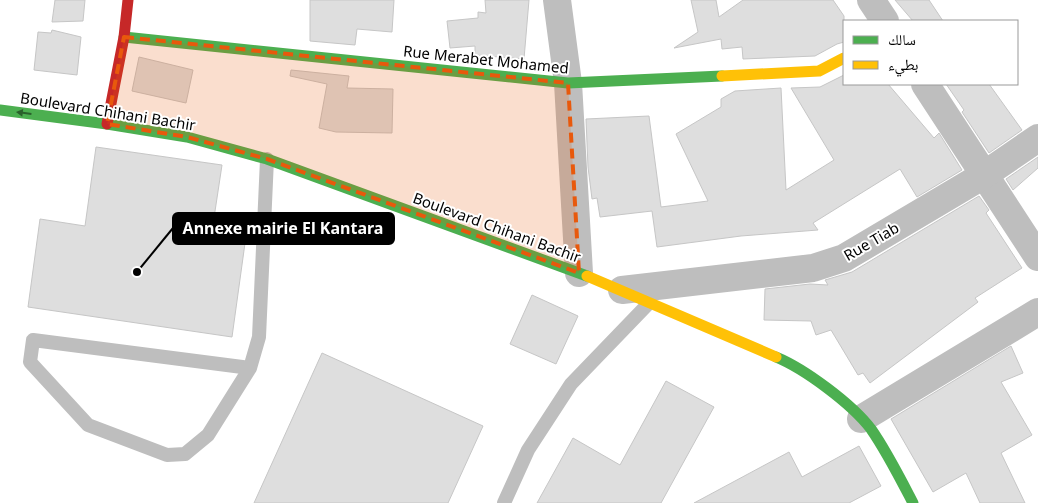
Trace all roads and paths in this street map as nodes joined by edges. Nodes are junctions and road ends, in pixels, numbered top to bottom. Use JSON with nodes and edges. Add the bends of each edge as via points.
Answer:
{"nodes":[{"id":1,"x":128,"y":0,"type":"edge"},
{"id":2,"x":557,"y":0,"type":"edge"},
{"id":3,"x":871,"y":0,"type":"edge"},
{"id":4,"x":884,"y":20,"type":"edge"},
{"id":5,"x":124,"y":37,"type":"junction"},
{"id":6,"x":843,"y":59,"type":"edge"},
{"id":7,"x":568,"y":83,"type":"junction"},
{"id":8,"x":927,"y":85,"type":"edge"},
{"id":9,"x":0,"y":110,"type":"edge"},
{"id":10,"x":107,"y":124,"type":"junction"},
{"id":11,"x":1038,"y":138,"type":"edge"},
{"id":12,"x":266,"y":159,"type":"junction"},
{"id":13,"x":984,"y":175,"type":"junction"},
{"id":14,"x":1038,"y":258,"type":"edge"},
{"id":15,"x":579,"y":273,"type":"junction"},
{"id":16,"x":622,"y":290,"type":"junction"},
{"id":17,"x":650,"y":302,"type":"junction"},
{"id":18,"x":1038,"y":312,"type":"edge"},
{"id":19,"x":250,"y":368,"type":"junction"},
{"id":20,"x":861,"y":419,"type":"junction"},
{"id":21,"x":504,"y":503,"type":"edge"},
{"id":22,"x":914,"y":503,"type":"edge"}],
"edges":[{"from":1,"to":5,"type":"main road"},
{"from":2,"to":7,"type":"street"},
{"from":3,"to":4,"type":"street"},
{"from":5,"to":7,"type":"main road","name":"Rue Merabet Mohamed"},
{"from":5,"to":10,"type":"main road"},
{"from":6,"to":7,"type":"main road","name":"Rue Merabet Mohamed","via":[[811,72]]},
{"from":7,"to":15,"type":"street"},
{"from":8,"to":13,"type":"street"},
{"from":10,"to":9,"type":"main road","name":"Boulevard Chihani Bachir","one_way":true},
{"from":10,"to":12,"type":"main road","name":"Boulevard Chihani Bachir","via":[[187,137]]},
{"from":11,"to":13,"type":"street","name":"Rue Tiab"},
{"from":12,"to":15,"type":"main road","name":"Boulevard Chihani Bachir"},
{"from":12,"to":19,"type":"lane","via":[[259,337]]},
{"from":13,"to":14,"type":"street"},
{"from":13,"to":16,"type":"street","name":"Rue Tiab","via":[[844,258],[813,268]]},
{"from":15,"to":16,"type":"main road","name":"Boulevard Chihani Bachir"},
{"from":16,"to":17,"type":"main road","name":"Boulevard Chihani Bachir"},
{"from":17,"to":20,"type":"main road","name":"Boulevard Chihani Bachir","via":[[788,362],[838,396]]},
{"from":17,"to":21,"type":"lane","via":[[571,384],[528,450]]},
{"from":18,"to":20,"type":"street"},
{"from":19,"to":19,"type":"lane","via":[[208,435],[185,454],[167,455],[88,425],[30,362],[34,340]]},
{"from":20,"to":22,"type":"main road","name":"Boulevard Chihani Bachir","via":[[870,428]]}]}
